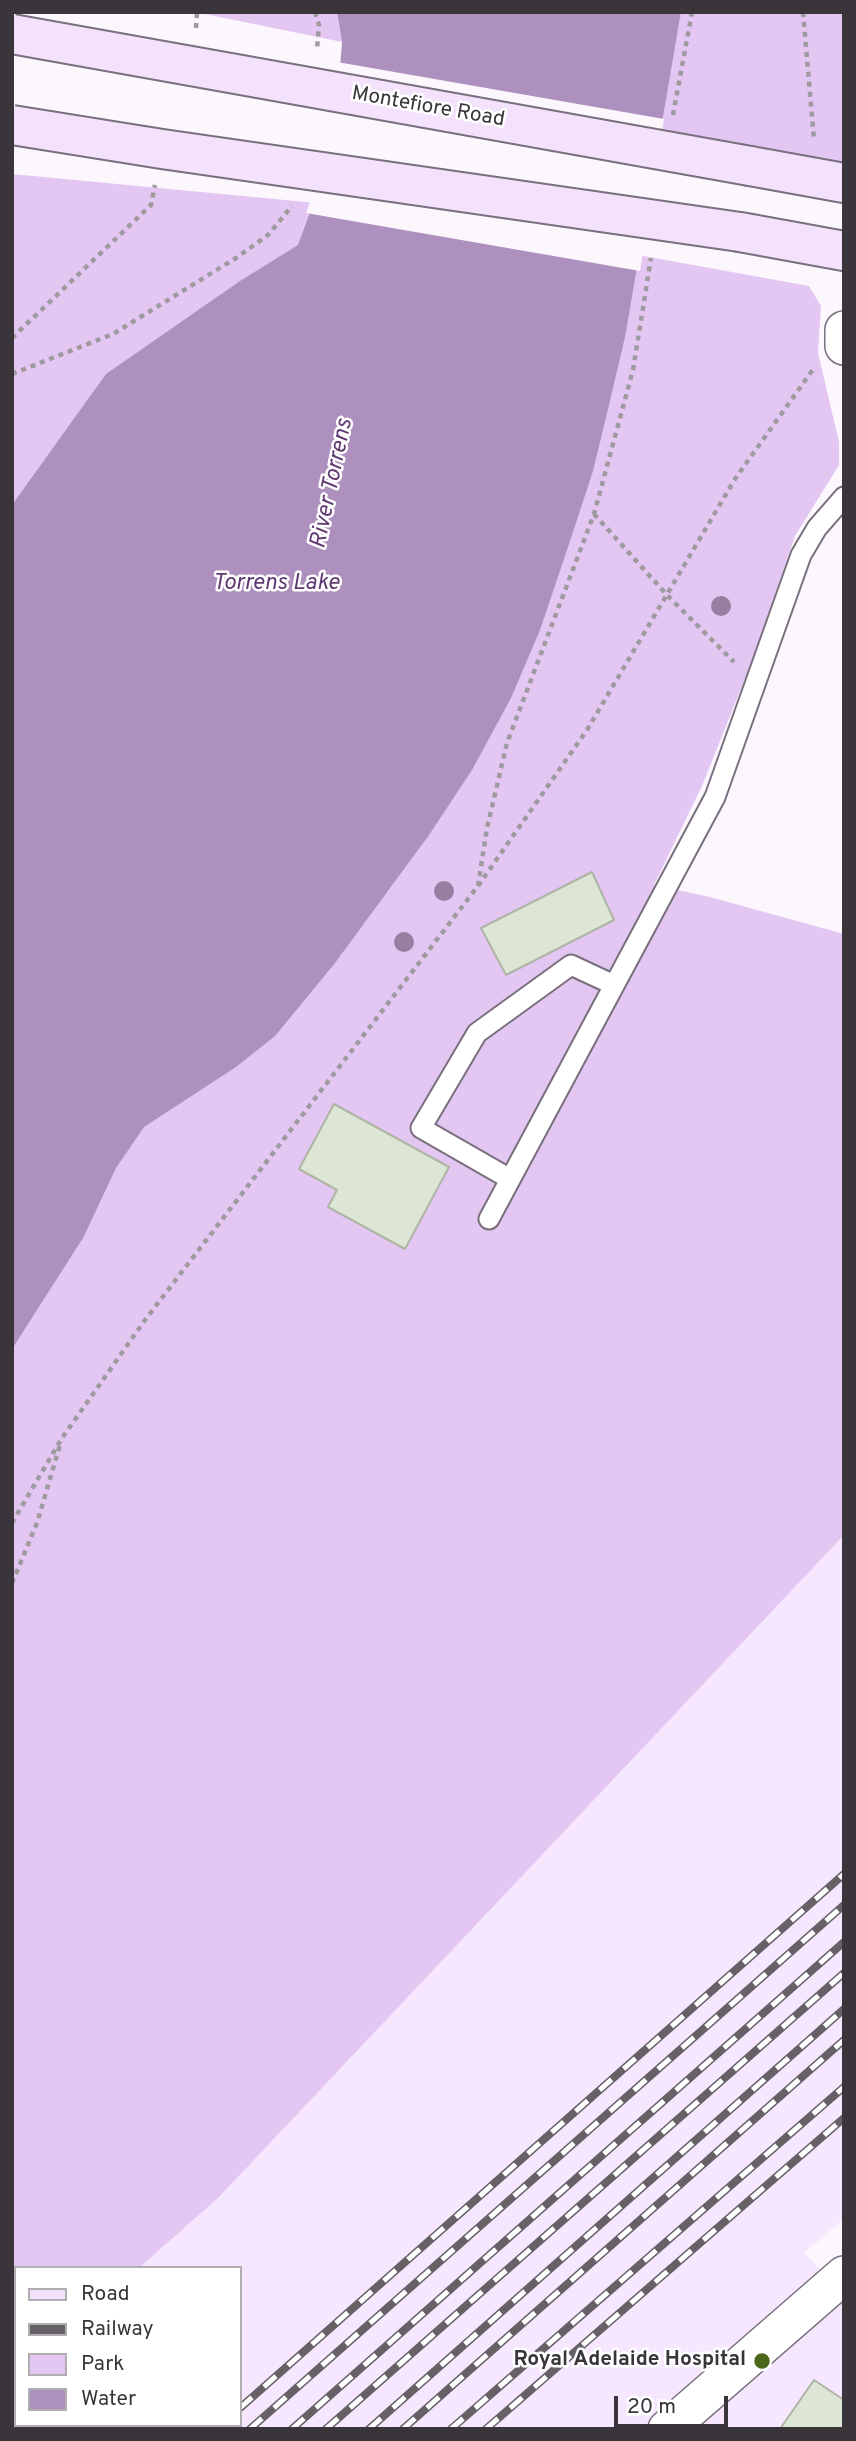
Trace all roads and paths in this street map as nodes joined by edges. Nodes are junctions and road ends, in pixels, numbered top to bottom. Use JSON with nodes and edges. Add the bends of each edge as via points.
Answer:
{"nodes":[{"id":1,"x":315,"y":12,"type":"edge"},
{"id":2,"x":692,"y":12,"type":"edge"},
{"id":3,"x":803,"y":12,"type":"edge"},
{"id":4,"x":12,"y":34,"type":"edge"},
{"id":5,"x":317,"y":51,"type":"dead end"},
{"id":6,"x":12,"y":125,"type":"edge"},
{"id":7,"x":671,"y":128,"type":"dead end"},
{"id":8,"x":815,"y":147,"type":"dead end"},
{"id":9,"x":162,"y":149,"type":"junction"},
{"id":10,"x":844,"y":183,"type":"edge"},
{"id":11,"x":293,"y":205,"type":"dead end"},
{"id":12,"x":652,"y":249,"type":"dead end"},
{"id":13,"x":844,"y":251,"type":"edge"},
{"id":14,"x":12,"y":338,"type":"edge"},
{"id":15,"x":843,"y":338,"type":"edge"},
{"id":16,"x":12,"y":374,"type":"edge"},
{"id":17,"x":844,"y":497,"type":"edge"},
{"id":18,"x":594,"y":514,"type":"junction"},
{"id":19,"x":667,"y":595,"type":"junction"},
{"id":20,"x":755,"y":682,"type":"junction"},
{"id":21,"x":478,"y":886,"type":"junction"},
{"id":22,"x":614,"y":985,"type":"junction"},
{"id":23,"x":510,"y":1179,"type":"junction"},
{"id":24,"x":489,"y":1219,"type":"dead end"},
{"id":25,"x":62,"y":1438,"type":"junction"},
{"id":26,"x":12,"y":1523,"type":"edge"},
{"id":27,"x":12,"y":1583,"type":"edge"},
{"id":28,"x":844,"y":2275,"type":"edge"},
{"id":29,"x":667,"y":2429,"type":"edge"}],
"edges":[{"from":1,"to":5,"type":"path"},
{"from":2,"to":7,"type":"path"},
{"from":3,"to":8,"type":"path"},
{"from":4,"to":10,"type":"main road","name":"Montefiore Road","bridge":true},
{"from":6,"to":9,"type":"main road","bridge":true},
{"from":9,"to":13,"type":"main road","bridge":true},
{"from":9,"to":14,"type":"path","via":[[151,205]]},
{"from":11,"to":16,"type":"path","via":[[268,234],[236,258],[113,334]]},
{"from":12,"to":18,"type":"path","via":[[633,370]]},
{"from":15,"to":19,"type":"path","via":[[820,360],[735,480]]},
{"from":17,"to":20,"type":"lane","via":[[801,555]]},
{"from":18,"to":19,"type":"path"},
{"from":18,"to":21,"type":"path","via":[[507,743]]},
{"from":19,"to":20,"type":"path"},
{"from":19,"to":21,"type":"path","via":[[587,730]]},
{"from":20,"to":22,"type":"lane","via":[[715,797]]},
{"from":21,"to":25,"type":"path","via":[[145,1320]]},
{"from":22,"to":23,"type":"lane"},
{"from":22,"to":23,"type":"lane","via":[[571,965],[477,1033],[421,1128]]},
{"from":23,"to":24,"type":"lane"},
{"from":25,"to":26,"type":"path"},
{"from":25,"to":27,"type":"path","via":[[37,1523]]},
{"from":28,"to":29,"type":"street"}]}
